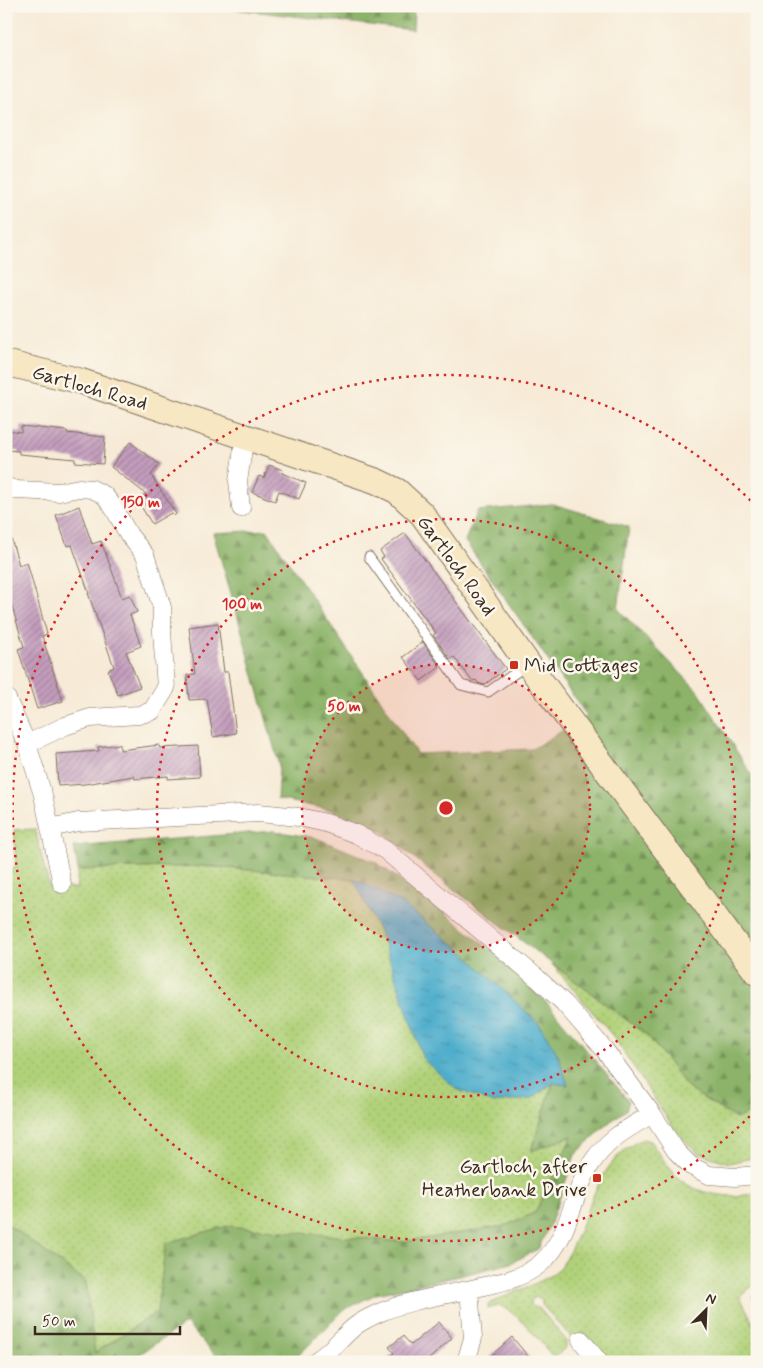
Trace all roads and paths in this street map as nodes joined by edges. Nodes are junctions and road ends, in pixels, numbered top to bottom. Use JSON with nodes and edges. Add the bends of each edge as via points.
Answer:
{"nodes":[{"id":1,"x":6,"y":363,"type":"edge"},
{"id":2,"x":245,"y":436,"type":"junction"},
{"id":3,"x":6,"y":487,"type":"edge"},
{"id":4,"x":242,"y":508,"type":"dead end"},
{"id":5,"x":369,"y":557,"type":"dead end"},
{"id":6,"x":528,"y":664,"type":"junction"},
{"id":7,"x":6,"y":697,"type":"edge"},
{"id":8,"x":27,"y":744,"type":"junction"},
{"id":9,"x":50,"y":828,"type":"junction"},
{"id":10,"x":62,"y":884,"type":"dead end"},
{"id":11,"x":757,"y":973,"type":"edge"},
{"id":12,"x":652,"y":1114,"type":"junction"},
{"id":13,"x":757,"y":1174,"type":"edge"},
{"id":14,"x":469,"y":1290,"type":"junction"},
{"id":15,"x":581,"y":1340,"type":"dead end"},
{"id":16,"x":314,"y":1362,"type":"edge"},
{"id":17,"x":466,"y":1362,"type":"edge"},
{"id":18,"x":599,"y":1362,"type":"edge"}],
"edges":[{"from":1,"to":2,"type":"main road","name":"Gartloch Road","via":[[80,381]]},
{"from":2,"to":4,"type":"street","via":[[238,481]]},
{"from":2,"to":6,"type":"main road","name":"Gartloch Road","via":[[397,491],[422,514]]},
{"from":3,"to":8,"type":"street","via":[[59,492],[92,489],[104,495],[145,555],[162,607],[166,688],[152,711],[139,715],[90,718]]},
{"from":5,"to":6,"type":"lane","via":[[461,685],[488,692]]},
{"from":6,"to":11,"type":"main road","name":"Gartloch Road"},
{"from":7,"to":8,"type":"street"},
{"from":8,"to":9,"type":"street"},
{"from":9,"to":10,"type":"street"},
{"from":9,"to":12,"type":"street","via":[[78,822],[259,813],[326,822],[356,834],[384,850],[564,1003],[604,1049]]},
{"from":12,"to":13,"type":"street","via":[[676,1151],[691,1166],[709,1175],[735,1177]]},
{"from":12,"to":14,"type":"street","via":[[612,1139],[591,1164],[578,1189],[566,1228],[552,1253],[526,1274]]},
{"from":14,"to":16,"type":"street","via":[[380,1312],[356,1326]]},
{"from":14,"to":17,"type":"street","via":[[473,1338]]},
{"from":15,"to":18,"type":"street"}]}
